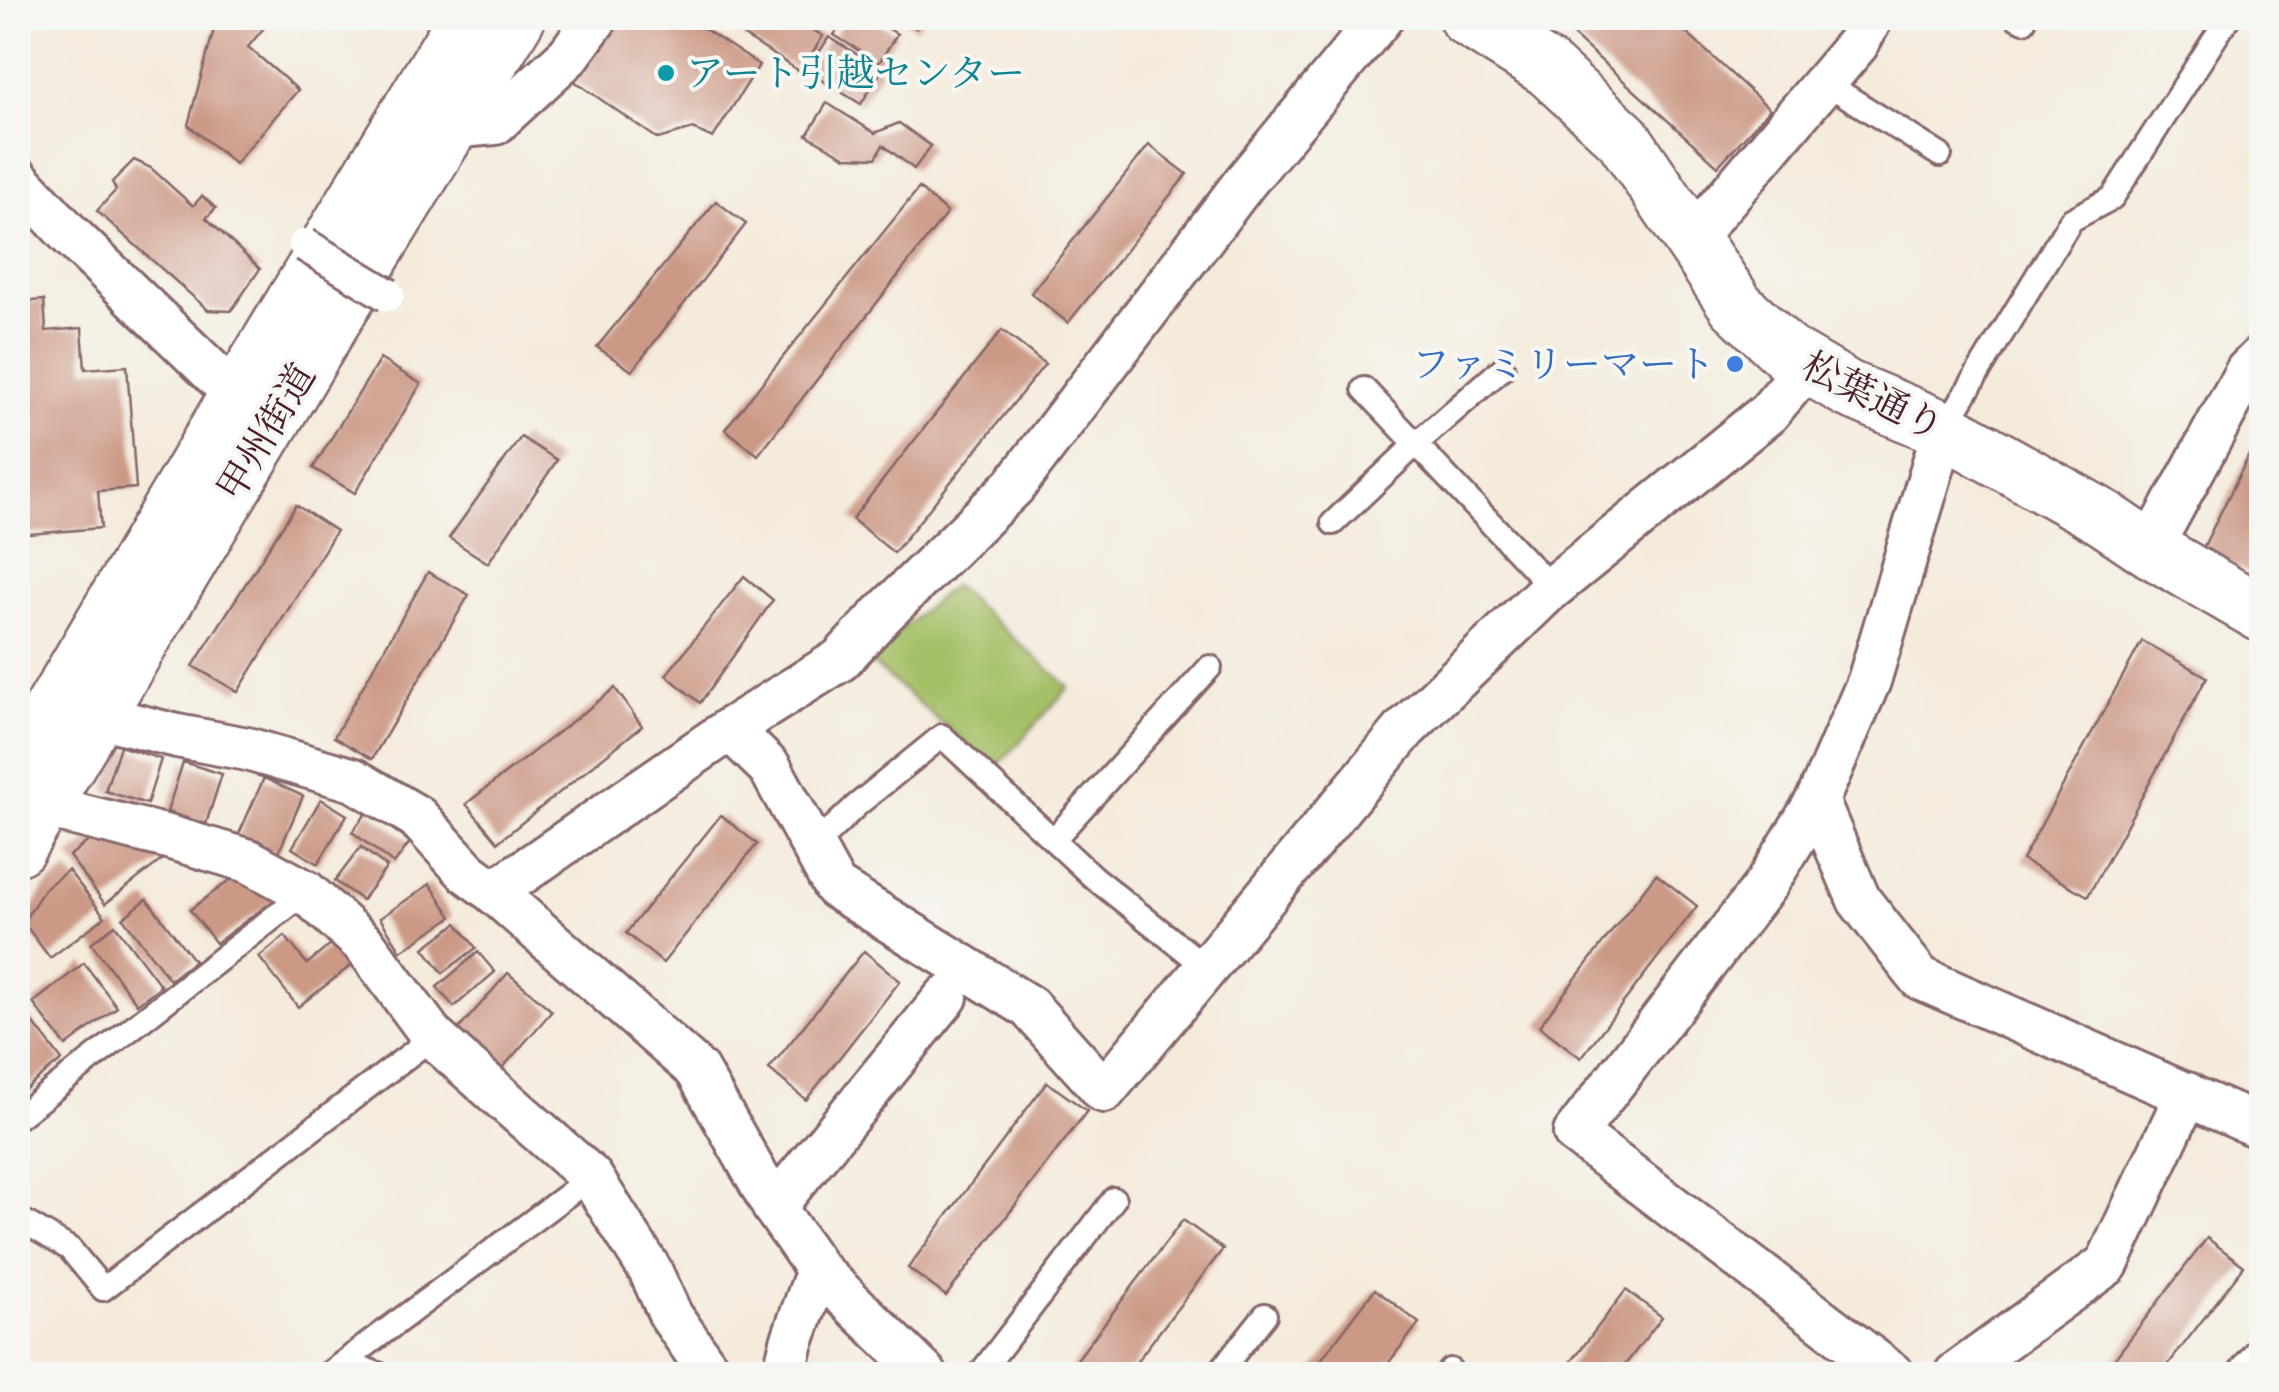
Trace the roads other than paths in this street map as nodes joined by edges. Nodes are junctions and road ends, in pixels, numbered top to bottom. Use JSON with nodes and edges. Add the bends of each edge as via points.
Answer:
{"nodes":[{"id":1,"x":466,"y":18,"type":"edge"},
{"id":2,"x":517,"y":18,"type":"edge"},
{"id":3,"x":596,"y":18,"type":"edge"},
{"id":4,"x":1380,"y":18,"type":"edge"},
{"id":5,"x":1466,"y":18,"type":"edge"},
{"id":6,"x":1870,"y":18,"type":"edge"},
{"id":7,"x":2228,"y":18,"type":"edge"},
{"id":8,"x":1824,"y":82,"type":"junction"},
{"id":9,"x":450,"y":127,"type":"junction"},
{"id":10,"x":1940,"y":155,"type":"dead end"},
{"id":11,"x":18,"y":179,"type":"edge"},
{"id":12,"x":1690,"y":240,"type":"junction"},
{"id":13,"x":305,"y":245,"type":"dead end"},
{"id":14,"x":388,"y":295,"type":"dead end"},
{"id":15,"x":2262,"y":356,"type":"edge"},
{"id":16,"x":1807,"y":367,"type":"junction"},
{"id":17,"x":1503,"y":368,"type":"dead end"},
{"id":18,"x":1364,"y":389,"type":"dead end"},
{"id":19,"x":237,"y":396,"type":"junction"},
{"id":20,"x":1944,"y":430,"type":"junction"},
{"id":21,"x":1416,"y":444,"type":"junction"},
{"id":22,"x":1333,"y":522,"type":"dead end"},
{"id":23,"x":2150,"y":548,"type":"junction"},
{"id":24,"x":1552,"y":588,"type":"junction"},
{"id":25,"x":2262,"y":614,"type":"edge"},
{"id":26,"x":1210,"y":667,"type":"dead end"},
{"id":27,"x":98,"y":716,"type":"junction"},
{"id":28,"x":730,"y":729,"type":"junction"},
{"id":29,"x":1817,"y":801,"type":"junction"},
{"id":30,"x":26,"y":807,"type":"edge"},
{"id":31,"x":1054,"y":839,"type":"junction"},
{"id":32,"x":813,"y":847,"type":"junction"},
{"id":33,"x":306,"y":892,"type":"junction"},
{"id":34,"x":494,"y":892,"type":"junction"},
{"id":35,"x":1206,"y":967,"type":"junction"},
{"id":36,"x":946,"y":998,"type":"dead end"},
{"id":37,"x":434,"y":1037,"type":"junction"},
{"id":38,"x":2187,"y":1094,"type":"junction"},
{"id":39,"x":18,"y":1118,"type":"edge"},
{"id":40,"x":2262,"y":1128,"type":"edge"},
{"id":41,"x":592,"y":1177,"type":"junction"},
{"id":42,"x":1114,"y":1199,"type":"dead end"},
{"id":43,"x":774,"y":1207,"type":"junction"},
{"id":44,"x":18,"y":1218,"type":"edge"},
{"id":45,"x":818,"y":1270,"type":"junction"},
{"id":46,"x":1266,"y":1315,"type":"dead end"},
{"id":47,"x":2262,"y":1342,"type":"edge"},
{"id":48,"x":337,"y":1368,"type":"edge"},
{"id":49,"x":378,"y":1374,"type":"edge"},
{"id":50,"x":711,"y":1374,"type":"edge"},
{"id":51,"x":784,"y":1374,"type":"edge"},
{"id":52,"x":925,"y":1374,"type":"edge"},
{"id":53,"x":980,"y":1374,"type":"edge"},
{"id":54,"x":1218,"y":1374,"type":"edge"},
{"id":55,"x":1892,"y":1374,"type":"edge"},
{"id":56,"x":1956,"y":1374,"type":"edge"},
{"id":57,"x":2238,"y":1374,"type":"edge"}],
"edges":[{"from":1,"to":19,"type":"main road","name":"甲州街道"},
{"from":2,"to":9,"type":"main road","name":"甲州街道"},
{"from":3,"to":9,"type":"street","via":[[569,55],[495,122]]},
{"from":4,"to":28,"type":"street","via":[[1245,182],[1014,486],[840,660]]},
{"from":5,"to":12,"type":"main road","name":"松葉通り","via":[[1548,69],[1623,138]]},
{"from":6,"to":8,"type":"street"},
{"from":7,"to":20,"type":"lane","via":[[2112,198],[2070,220]]},
{"from":8,"to":10,"type":"lane"},
{"from":8,"to":12,"type":"street"},
{"from":9,"to":27,"type":"main road","name":"甲州街道"},
{"from":11,"to":19,"type":"street"},
{"from":12,"to":16,"type":"main road","name":"松葉通り","via":[[1736,305]]},
{"from":13,"to":14,"type":"street","bridge":true},
{"from":15,"to":23,"type":"street","via":[[2247,371]]},
{"from":16,"to":20,"type":"main road","name":"松葉通り"},
{"from":16,"to":24,"type":"street","via":[[1768,413]]},
{"from":17,"to":21,"type":"lane"},
{"from":18,"to":21,"type":"lane"},
{"from":19,"to":30,"type":"main road","name":"甲州街道"},
{"from":20,"to":23,"type":"main road","name":"松葉通り"},
{"from":20,"to":29,"type":"street","via":[[1868,681]]},
{"from":21,"to":22,"type":"lane"},
{"from":21,"to":24,"type":"lane"},
{"from":23,"to":25,"type":"main road","name":"松葉通り"},
{"from":24,"to":35,"type":"street","via":[[1405,728]]},
{"from":26,"to":31,"type":"lane"},
{"from":27,"to":30,"type":"main road","name":"甲州街道"},
{"from":27,"to":34,"type":"street","via":[[247,748],[354,780],[418,817]]},
{"from":28,"to":32,"type":"street","via":[[770,768]]},
{"from":28,"to":34,"type":"street"},
{"from":29,"to":38,"type":"street","via":[[1859,900],[1920,978]]},
{"from":29,"to":55,"type":"street","via":[[1767,883],[1574,1133]]},
{"from":30,"to":33,"type":"street","via":[[249,861]]},
{"from":31,"to":32,"type":"lane","via":[[942,736]]},
{"from":31,"to":35,"type":"lane"},
{"from":32,"to":35,"type":"street","via":[[836,887],[1029,1007],[1104,1091]]},
{"from":33,"to":37,"type":"street","via":[[365,944]]},
{"from":33,"to":39,"type":"lane"},
{"from":34,"to":43,"type":"street","via":[[696,1070]]},
{"from":36,"to":43,"type":"street"},
{"from":37,"to":41,"type":"street"},
{"from":37,"to":44,"type":"lane","via":[[103,1288],[70,1249]]},
{"from":38,"to":40,"type":"street"},
{"from":38,"to":56,"type":"street","via":[[2106,1264]]},
{"from":41,"to":48,"type":"lane"},
{"from":41,"to":50,"type":"street"},
{"from":42,"to":53,"type":"lane"},
{"from":43,"to":45,"type":"street"},
{"from":45,"to":51,"type":"street"},
{"from":45,"to":52,"type":"street"},
{"from":46,"to":54,"type":"lane"},
{"from":47,"to":57,"type":"lane"},
{"from":48,"to":49,"type":"lane"}]}
